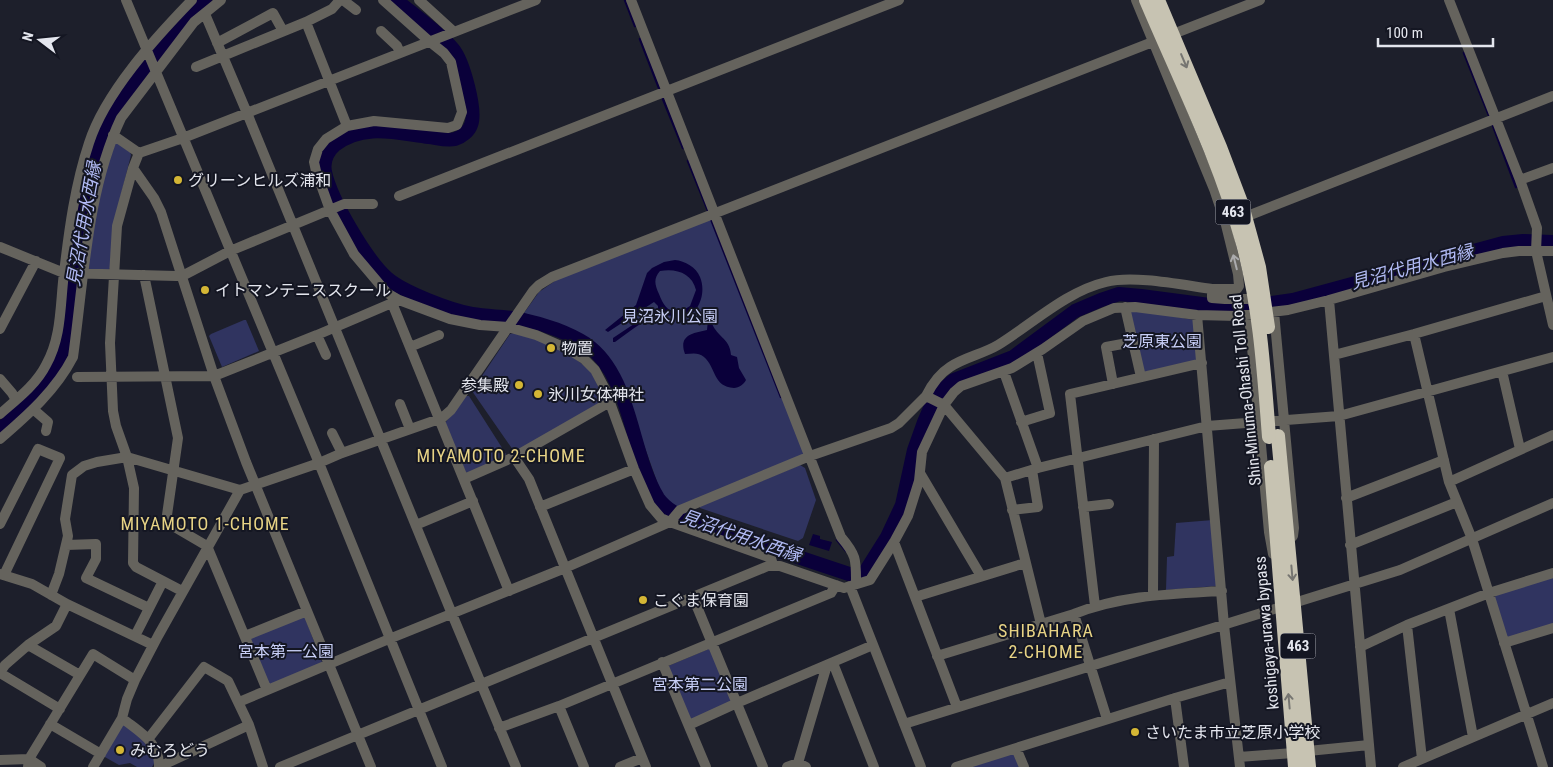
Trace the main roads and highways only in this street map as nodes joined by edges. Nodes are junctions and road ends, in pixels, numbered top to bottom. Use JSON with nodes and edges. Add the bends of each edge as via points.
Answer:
{"nodes":[{"id":1,"x":1146,"y":0,"type":"edge"},
{"id":2,"x":1158,"y":0,"type":"edge"},
{"id":3,"x":1273,"y":436,"type":"junction"},
{"id":4,"x":1280,"y":525,"type":"junction"},
{"id":5,"x":1288,"y":605,"type":"junction"},
{"id":6,"x":1299,"y":757,"type":"edge"},
{"id":7,"x":1309,"y":767,"type":"edge"}],
"edges":[{"from":1,"to":3,"type":"highway","name":"Shin-Minuma-Ohashi Toll Road","number":"463","bridge":true,"via":[[1211,152],[1243,245],[1258,321]]},
{"from":2,"to":3,"type":"highway","name":"Shin-Minuma-Ohashi Toll Road","number":"463","one_way":true,"bridge":true,"via":[[1220,147],[1249,228],[1266,309]]},
{"from":3,"to":4,"type":"highway","name":"Shin-Minuma-Ohashi Toll Road","number":"463"},
{"from":4,"to":5,"type":"highway","name":"koshigaya-urawa bypass","number":"463","via":[[1278,564]]},
{"from":4,"to":5,"type":"highway","name":"koshigaya-urawa bypass","number":"463","one_way":true,"via":[[1288,541]]},
{"from":5,"to":6,"type":"highway","name":"koshigaya-urawa bypass","number":"463"},
{"from":6,"to":7,"type":"highway","name":"koshigaya-urawa bypass","number":"463"}]}
